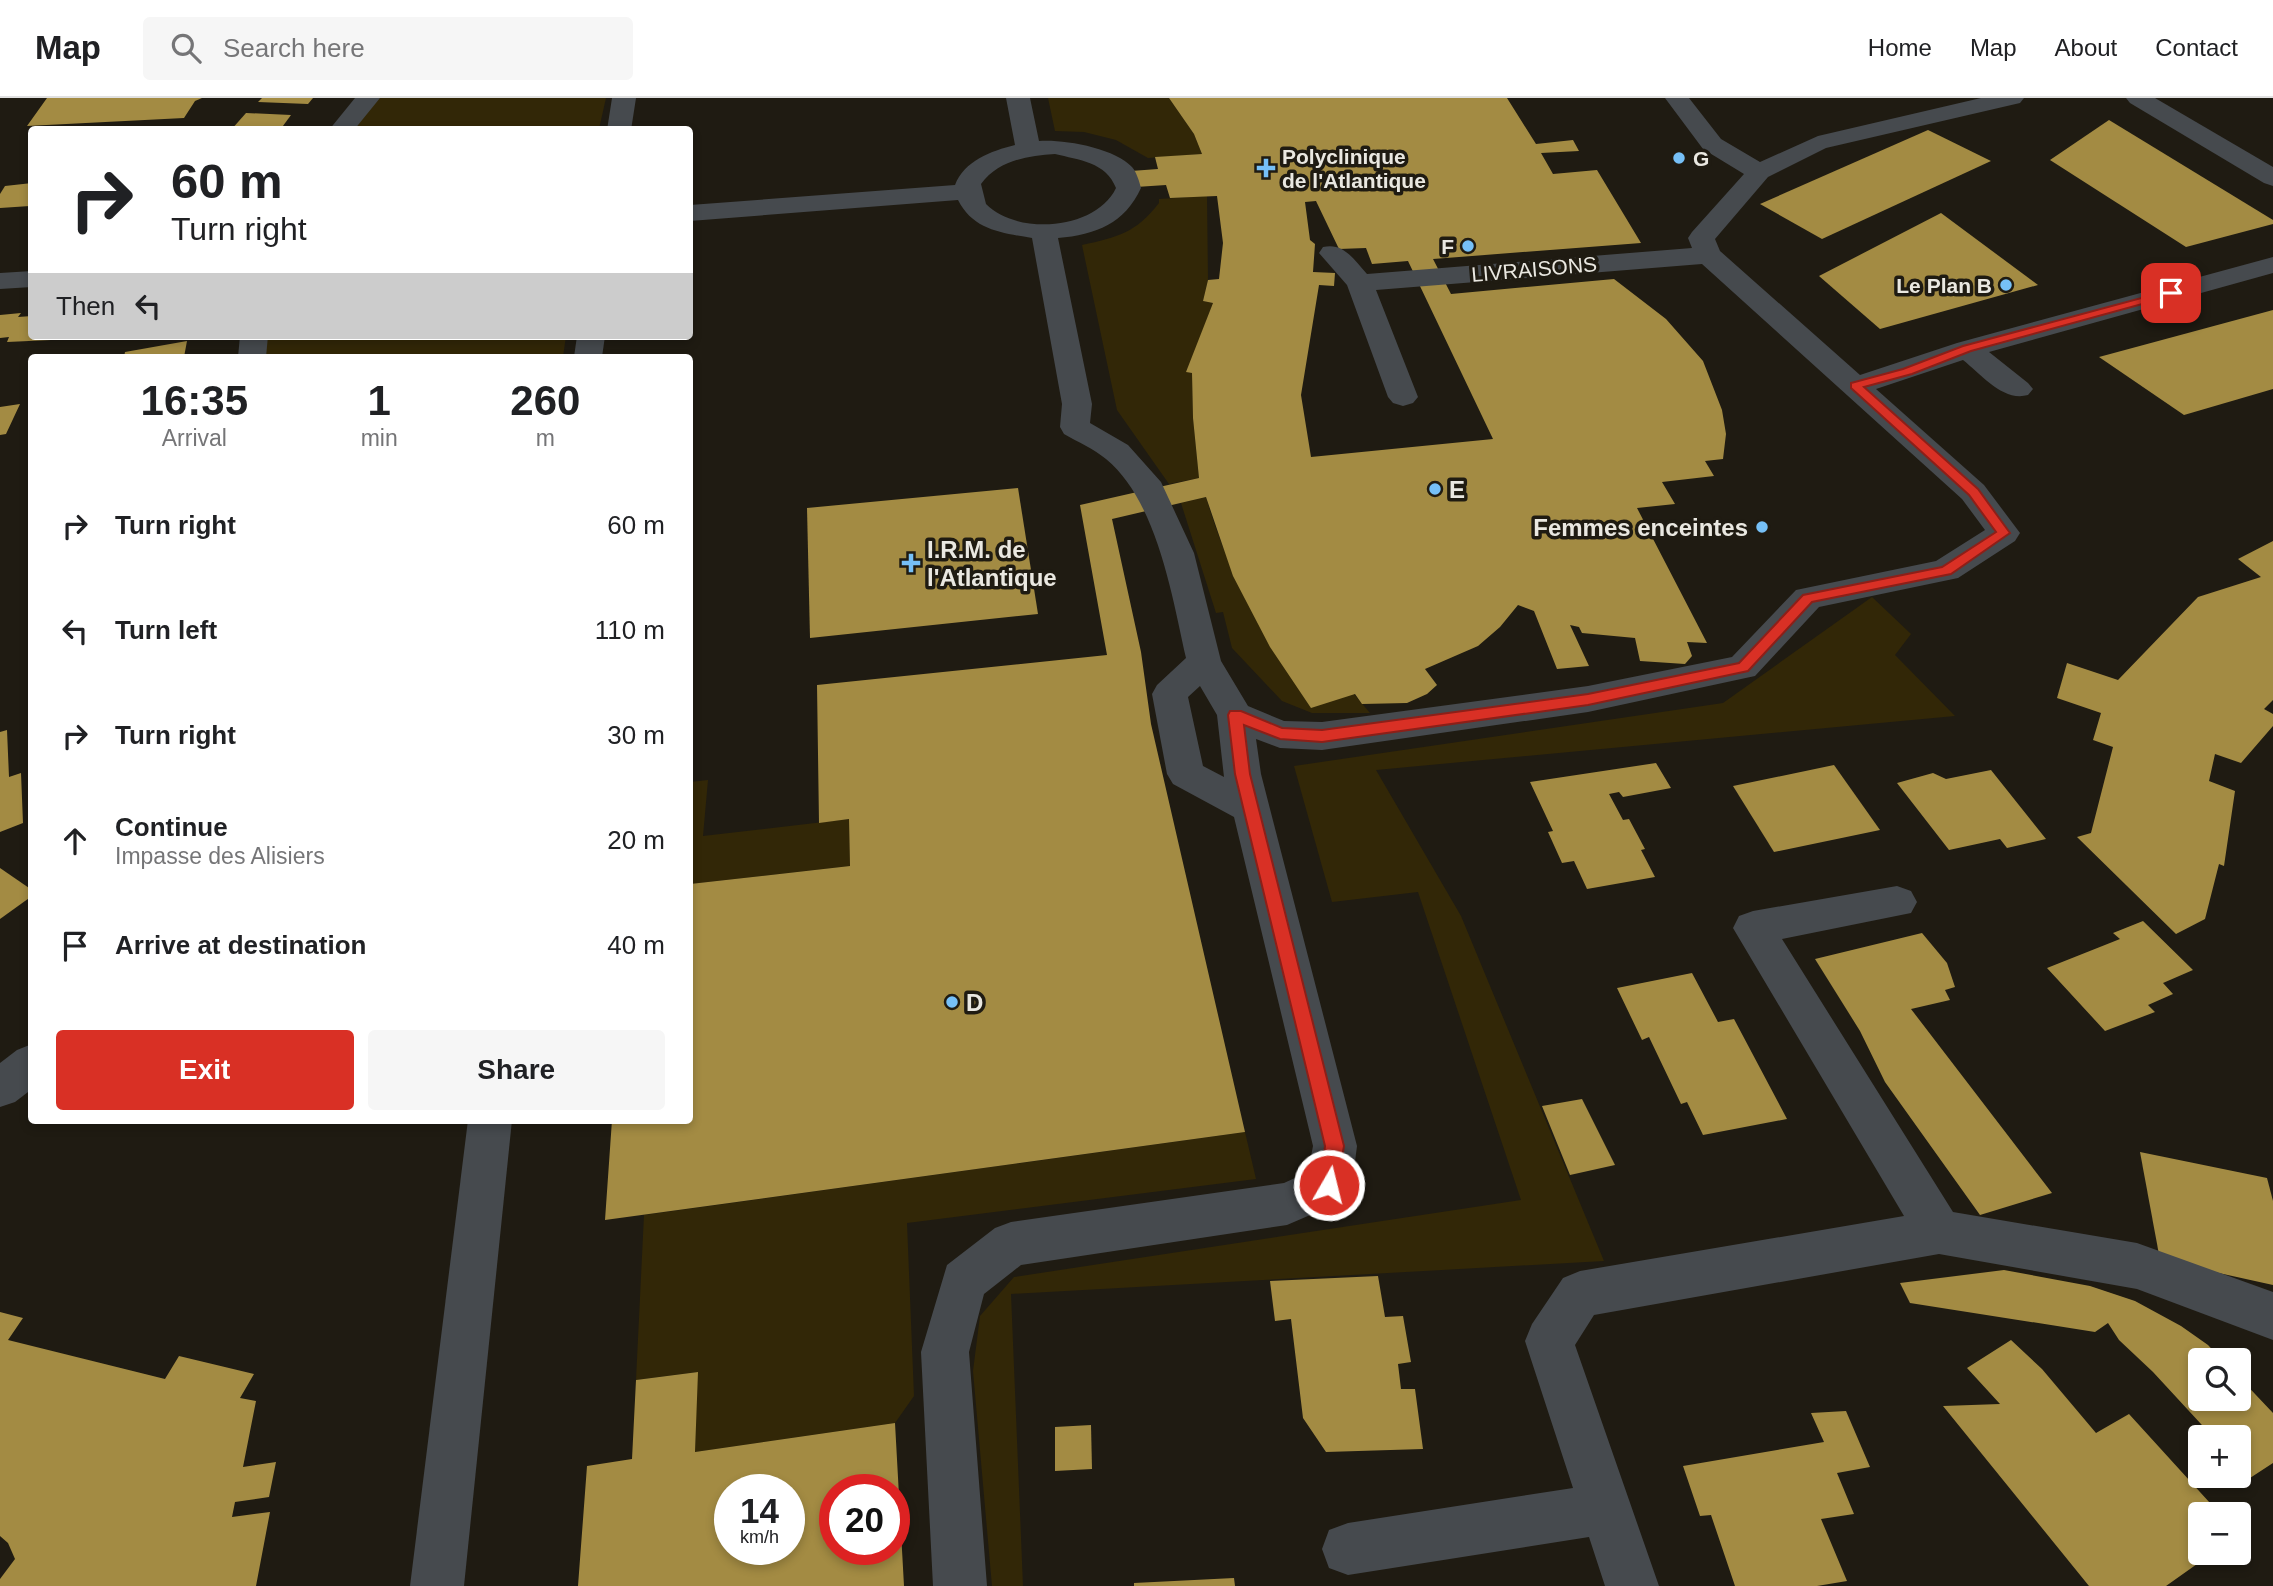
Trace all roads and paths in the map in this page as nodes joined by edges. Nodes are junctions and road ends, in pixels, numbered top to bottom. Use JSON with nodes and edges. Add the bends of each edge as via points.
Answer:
{"nodes":[{"id":1,"x":368,"y":98,"type":"edge"},
{"id":2,"x":624,"y":98,"type":"edge"},
{"id":3,"x":1018,"y":98,"type":"edge"},
{"id":4,"x":1678,"y":98,"type":"edge"},
{"id":5,"x":2012,"y":98,"type":"edge"},
{"id":6,"x":2137,"y":98,"type":"edge"},
{"id":7,"x":344,"y":126,"type":"edge"},
{"id":8,"x":620,"y":126,"type":"edge"},
{"id":9,"x":1028,"y":149,"type":"junction"},
{"id":10,"x":1759,"y":172,"type":"junction"},
{"id":11,"x":2273,"y":178,"type":"edge"},
{"id":12,"x":968,"y":192,"type":"junction"},
{"id":13,"x":693,"y":213,"type":"edge"},
{"id":14,"x":1044,"y":232,"type":"junction"},
{"id":15,"x":1332,"y":253,"type":"dead end"},
{"id":16,"x":1707,"y":255,"type":"junction"},
{"id":17,"x":2273,"y":265,"type":"edge"},
{"id":18,"x":28,"y":279,"type":"edge"},
{"id":19,"x":0,"y":281,"type":"edge"},
{"id":20,"x":1360,"y":283,"type":"junction"},
{"id":21,"x":1967,"y":349,"type":"junction"},
{"id":22,"x":1856,"y":386,"type":"junction"},
{"id":23,"x":2018,"y":389,"type":"dead end"},
{"id":24,"x":1403,"y":397,"type":"dead end"},
{"id":25,"x":1205,"y":661,"type":"junction"},
{"id":26,"x":1235,"y":715,"type":"junction"},
{"id":27,"x":1251,"y":809,"type":"junction"},
{"id":28,"x":1897,"y":902,"type":"dead end"},
{"id":29,"x":28,"y":1066,"type":"edge"},
{"id":30,"x":0,"y":1088,"type":"edge"},
{"id":31,"x":490,"y":1124,"type":"edge"},
{"id":32,"x":1939,"y":1233,"type":"junction"},
{"id":33,"x":2273,"y":1316,"type":"edge"},
{"id":34,"x":1604,"y":1509,"type":"junction"},
{"id":35,"x":1348,"y":1549,"type":"dead end"},
{"id":36,"x":437,"y":1586,"type":"edge"},
{"id":37,"x":960,"y":1586,"type":"edge"},
{"id":38,"x":1632,"y":1586,"type":"edge"}],
"edges":[{"from":1,"to":7,"type":"street"},
{"from":2,"to":8,"type":"street"},
{"from":3,"to":9,"type":"street"},
{"from":4,"to":10,"type":"street","via":[[1712,144]]},
{"from":5,"to":10,"type":"street","via":[[1818,143]]},
{"from":6,"to":11,"type":"street"},
{"from":9,"to":12,"type":"street","via":[[989,161],[976,171]]},
{"from":9,"to":14,"type":"street","via":[[1082,150],[1104,158],[1128,179],[1128,197],[1118,211],[1098,222]]},
{"from":10,"to":16,"type":"street","via":[[1701,238]]},
{"from":12,"to":13,"type":"street"},
{"from":12,"to":14,"type":"street","via":[[975,209],[991,221]]},
{"from":14,"to":25,"type":"street","via":[[1077,404],[1075,427],[1117,452],[1145,482],[1178,553]]},
{"from":15,"to":20,"type":"street"},
{"from":16,"to":20,"type":"street","name":"LIVRAISONS"},
{"from":16,"to":22,"type":"street"},
{"from":17,"to":21,"type":"street"},
{"from":18,"to":19,"type":"street"},
{"from":20,"to":24,"type":"street"},
{"from":21,"to":22,"type":"street"},
{"from":21,"to":23,"type":"street"},
{"from":22,"to":26,"type":"street","via":[[1973,492],[2004,533],[1946,570],[1808,598],[1743,667],[1588,699],[1322,736],[1280,734]]},
{"from":25,"to":26,"type":"street"},
{"from":25,"to":27,"type":"street","via":[[1170,694],[1186,774]]},
{"from":26,"to":27,"type":"street"},
{"from":27,"to":37,"type":"street","via":[[1335,1146],[1329,1185],[1287,1204],[1011,1244],[964,1281],[945,1352]]},
{"from":28,"to":32,"type":"street","via":[[1753,928]]},
{"from":29,"to":30,"type":"street"},
{"from":31,"to":36,"type":"street"},
{"from":32,"to":33,"type":"street","via":[[2137,1266]]},
{"from":32,"to":34,"type":"street","via":[[1580,1294],[1549,1341]]},
{"from":34,"to":35,"type":"street"},
{"from":34,"to":38,"type":"street"}]}
